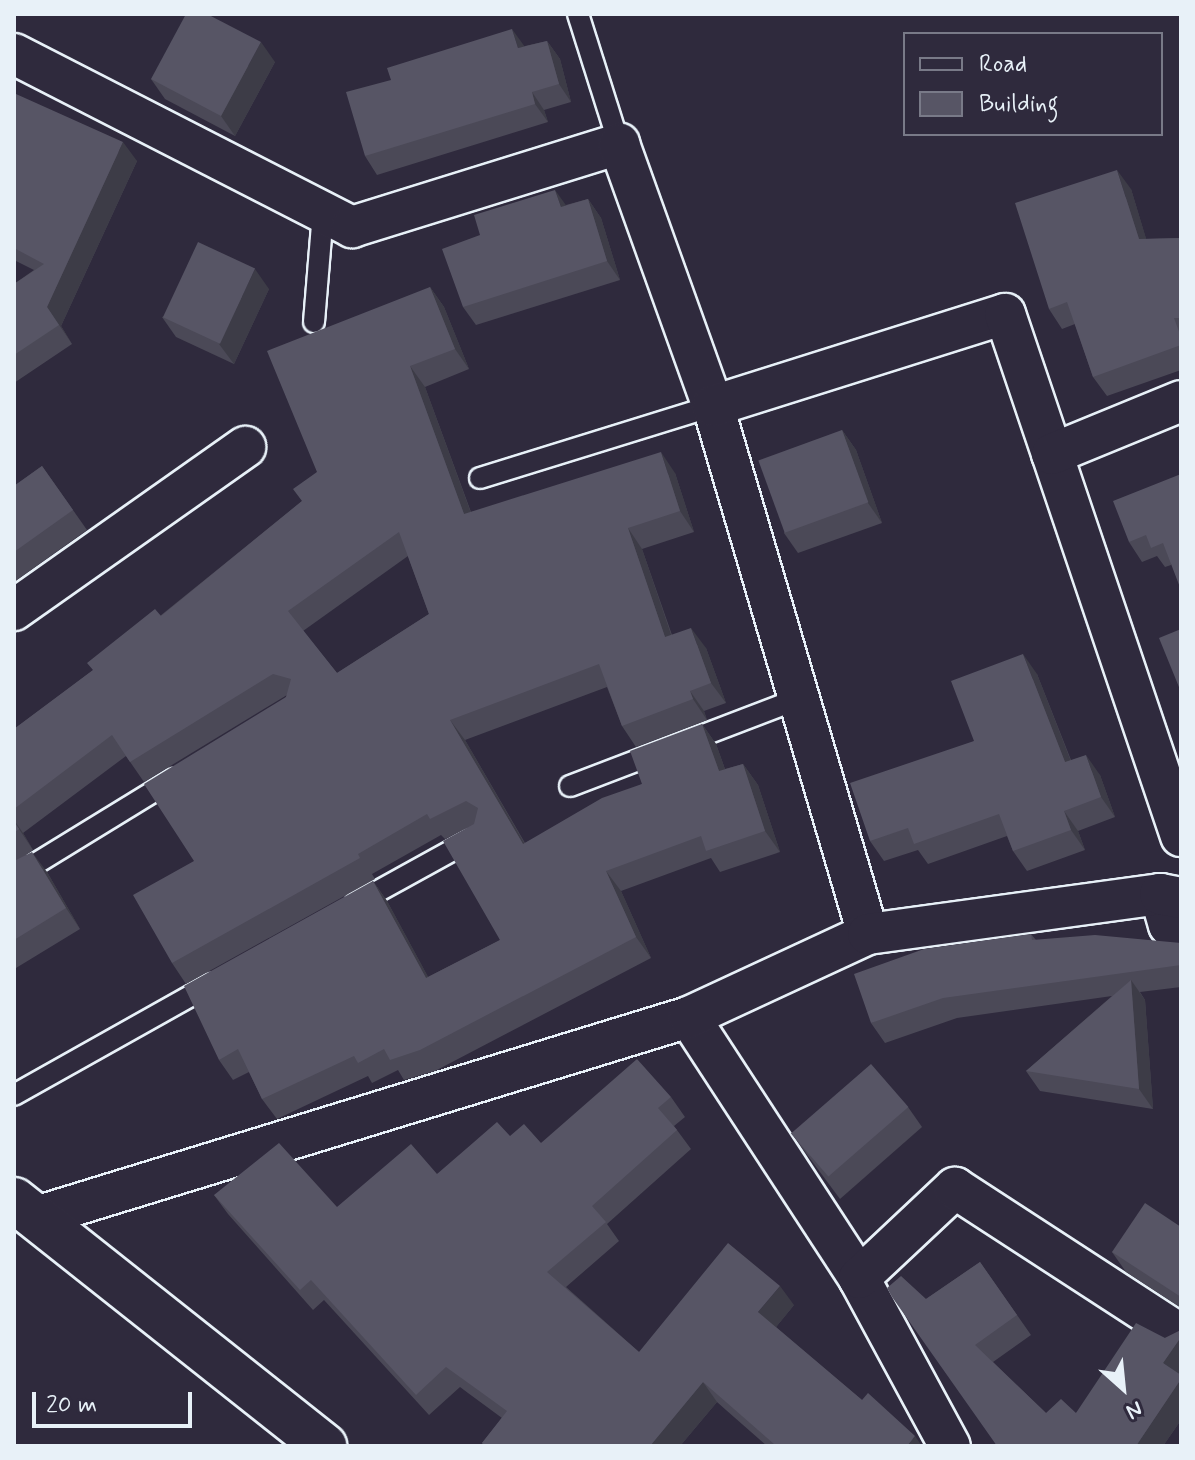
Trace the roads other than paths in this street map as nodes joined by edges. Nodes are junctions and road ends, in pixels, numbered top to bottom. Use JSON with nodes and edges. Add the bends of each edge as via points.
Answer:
{"nodes":[{"id":1,"x":578,"y":14,"type":"edge"},
{"id":2,"x":14,"y":54,"type":"edge"},
{"id":3,"x":619,"y":144,"type":"junction"},
{"id":4,"x":323,"y":212,"type":"junction"},
{"id":5,"x":314,"y":322,"type":"dead end"},
{"id":6,"x":1181,"y":401,"type":"edge"},
{"id":7,"x":713,"y":406,"type":"junction"},
{"id":8,"x":245,"y":447,"type":"dead end"},
{"id":9,"x":1052,"y":454,"type":"junction"},
{"id":10,"x":480,"y":478,"type":"dead end"},
{"id":11,"x":14,"y":610,"type":"edge"},
{"id":12,"x":798,"y":699,"type":"junction"},
{"id":13,"x":187,"y":771,"type":"edge"},
{"id":14,"x":570,"y":786,"type":"dead end"},
{"id":15,"x":481,"y":834,"type":"edge"},
{"id":16,"x":1181,"y":836,"type":"edge"},
{"id":17,"x":14,"y":877,"type":"edge"},
{"id":18,"x":1170,"y":896,"type":"edge"},
{"id":19,"x":330,"y":919,"type":"edge"},
{"id":20,"x":868,"y":934,"type":"junction"},
{"id":21,"x":1181,"y":939,"type":"edge"},
{"id":22,"x":234,"y":972,"type":"edge"},
{"id":23,"x":689,"y":1017,"type":"junction"},
{"id":24,"x":14,"y":1095,"type":"edge"},
{"id":25,"x":25,"y":1208,"type":"edge"},
{"id":26,"x":859,"y":1278,"type":"junction"},
{"id":27,"x":1181,"y":1335,"type":"edge"},
{"id":28,"x":324,"y":1446,"type":"edge"},
{"id":29,"x":950,"y":1446,"type":"edge"}],
"edges":[{"from":1,"to":3,"type":"lane"},
{"from":2,"to":4,"type":"street"},
{"from":3,"to":4,"type":"street","via":[[352,227]]},
{"from":3,"to":7,"type":"street"},
{"from":4,"to":5,"type":"lane"},
{"from":6,"to":9,"type":"street"},
{"from":7,"to":9,"type":"street","via":[[1005,314]]},
{"from":7,"to":10,"type":"lane"},
{"from":7,"to":12,"type":"street"},
{"from":8,"to":11,"type":"street"},
{"from":9,"to":16,"type":"street"},
{"from":12,"to":14,"type":"lane"},
{"from":12,"to":20,"type":"street"},
{"from":13,"to":17,"type":"lane"},
{"from":15,"to":19,"type":"lane"},
{"from":18,"to":20,"type":"street"},
{"from":18,"to":21,"type":"street","via":[[1169,925]]},
{"from":20,"to":23,"type":"street"},
{"from":22,"to":24,"type":"lane"},
{"from":23,"to":25,"type":"street"},
{"from":23,"to":26,"type":"street"},
{"from":25,"to":28,"type":"main road"},
{"from":26,"to":27,"type":"street","via":[[955,1188]]},
{"from":26,"to":29,"type":"street"}]}
